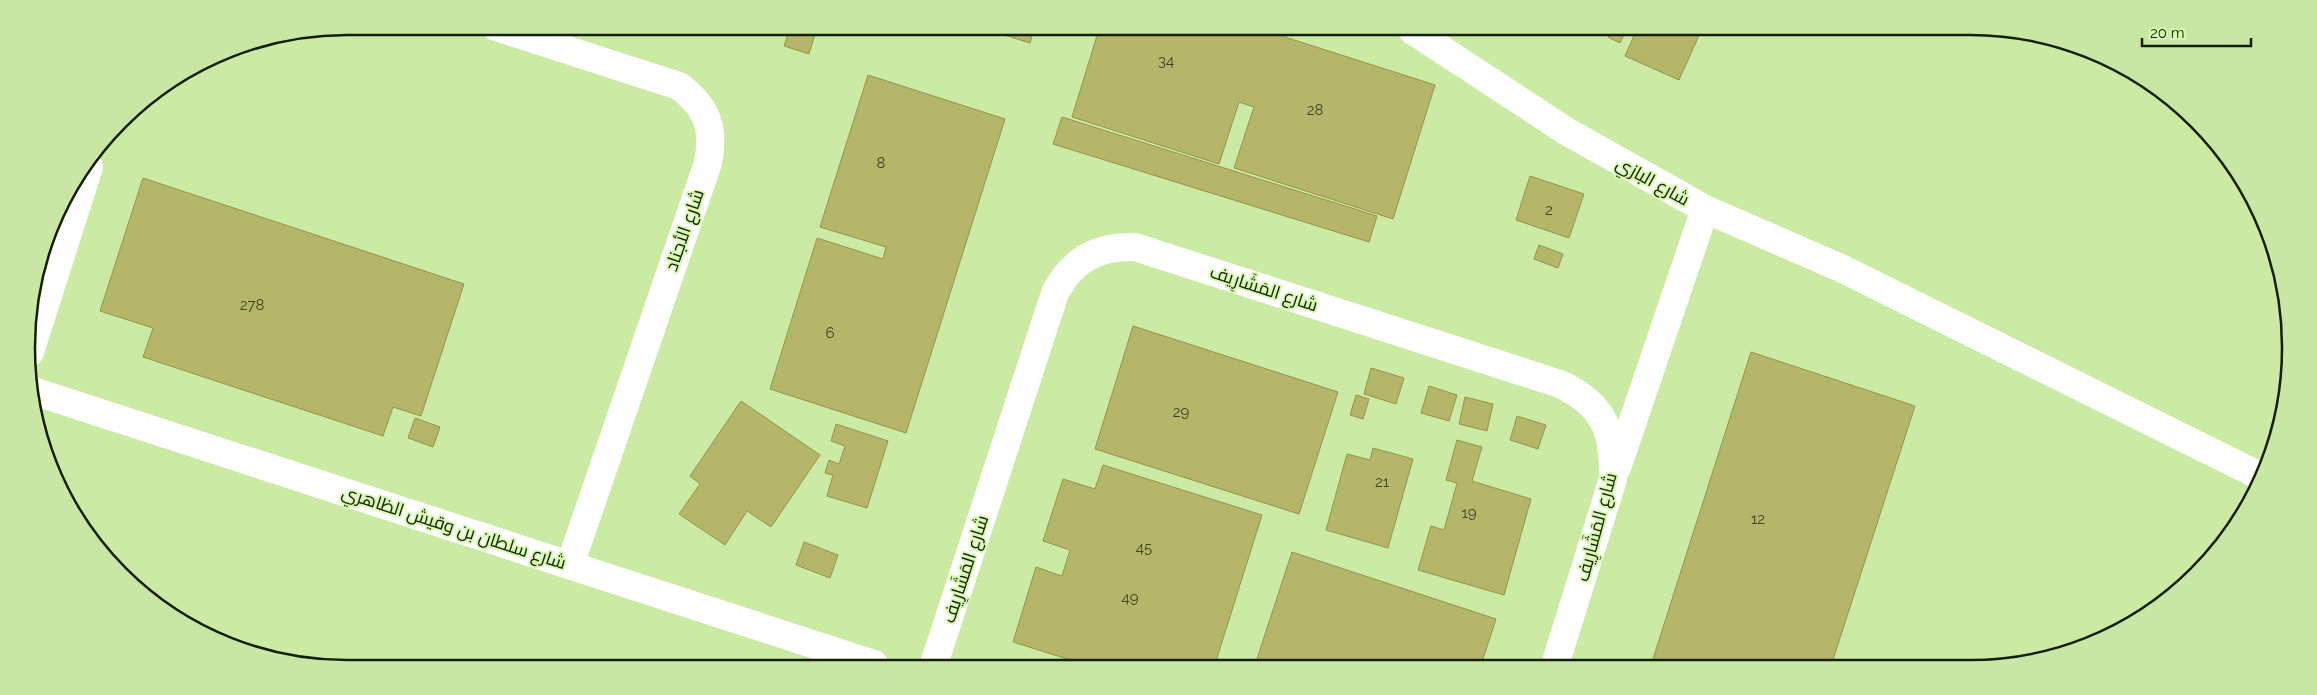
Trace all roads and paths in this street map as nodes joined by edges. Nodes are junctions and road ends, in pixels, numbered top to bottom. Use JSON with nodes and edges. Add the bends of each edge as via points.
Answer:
{"nodes":[{"id":1,"x":521,"y":35,"type":"edge"},
{"id":2,"x":1420,"y":35,"type":"edge"},
{"id":3,"x":86,"y":178,"type":"edge"},
{"id":4,"x":1705,"y":209,"type":"junction"},
{"id":5,"x":36,"y":334,"type":"edge"},
{"id":6,"x":39,"y":393,"type":"edge"},
{"id":7,"x":2255,"y":474,"type":"edge"},
{"id":8,"x":1613,"y":480,"type":"junction"},
{"id":9,"x":570,"y":565,"type":"junction"},
{"id":10,"x":862,"y":660,"type":"edge"},
{"id":11,"x":935,"y":660,"type":"edge"},
{"id":12,"x":1557,"y":660,"type":"edge"}],
"edges":[{"from":1,"to":9,"type":"street","name":"شارع الأجناد","via":[[679,86],[693,96],[704,111],[712,145]]},
{"from":2,"to":4,"type":"street","name":"شارع البازي","via":[[1566,131]]},
{"from":3,"to":5,"type":"street"},
{"from":4,"to":7,"type":"street","via":[[1843,269]]},
{"from":4,"to":8,"type":"street","name":"شارع البازي"},
{"from":6,"to":9,"type":"street","name":"شارع سلطان بن وقيش الظاهري"},
{"from":8,"to":11,"type":"street","name":"شارع المَشَارِيف","via":[[1614,452],[1609,432],[1592,404],[1560,384],[1135,247],[1118,246],[1102,250],[1073,266],[1055,293]]},
{"from":8,"to":12,"type":"street","name":"شارع المَشَارِيف"},
{"from":9,"to":10,"type":"street","name":"شارع سلطان بن وقيش الظاهري"}]}
